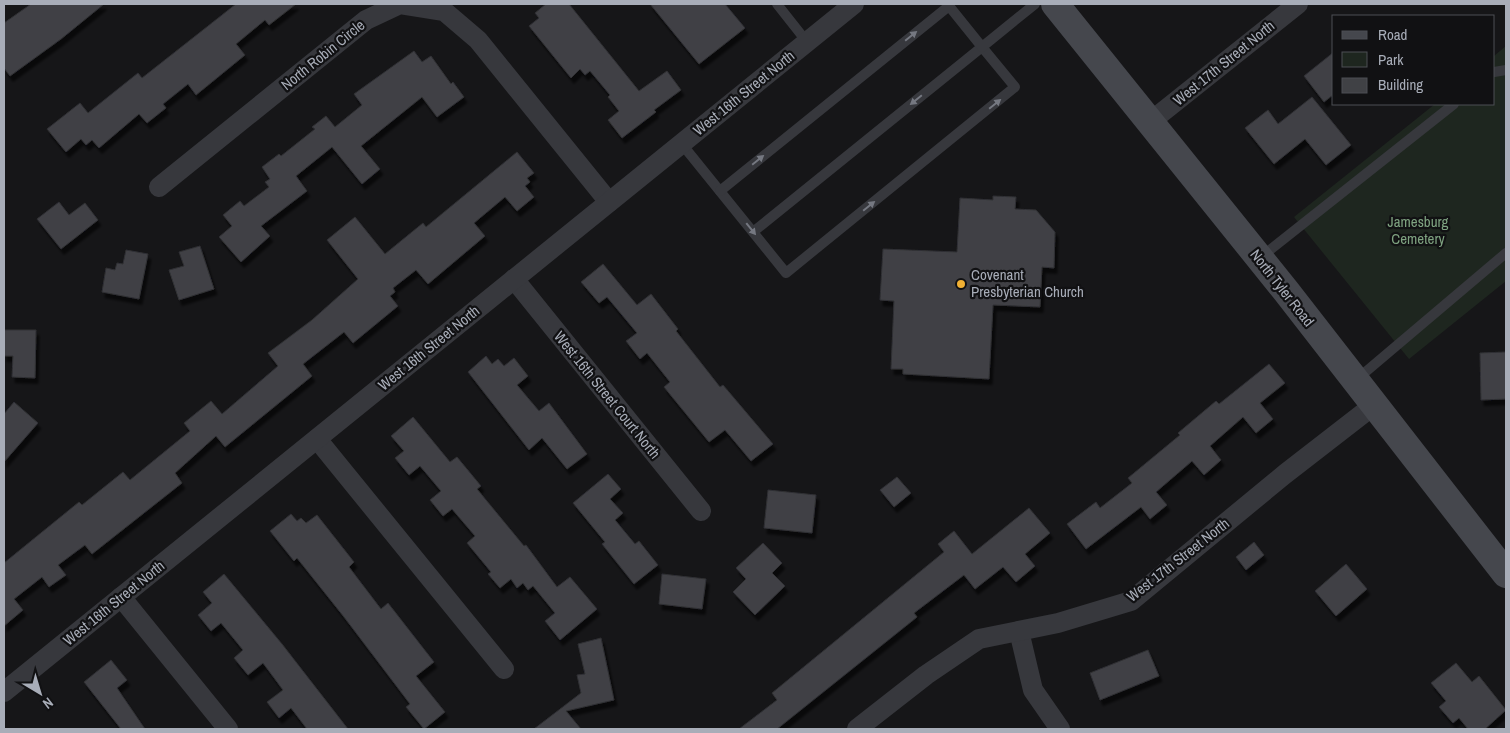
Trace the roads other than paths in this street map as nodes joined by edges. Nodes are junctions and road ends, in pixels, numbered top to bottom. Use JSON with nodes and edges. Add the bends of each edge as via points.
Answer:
{"nodes":[{"id":1,"x":777,"y":4,"type":"edge"},
{"id":2,"x":854,"y":4,"type":"edge"},
{"id":3,"x":1035,"y":4,"type":"edge"},
{"id":4,"x":1055,"y":4,"type":"edge"},
{"id":5,"x":1298,"y":4,"type":"edge"},
{"id":6,"x":807,"y":42,"type":"junction"},
{"id":7,"x":982,"y":47,"type":"junction"},
{"id":8,"x":1453,"y":105,"type":"edge"},
{"id":9,"x":1150,"y":122,"type":"junction"},
{"id":10,"x":682,"y":143,"type":"junction"},
{"id":11,"x":159,"y":187,"type":"dead end"},
{"id":12,"x":720,"y":191,"type":"junction"},
{"id":13,"x":609,"y":202,"type":"junction"},
{"id":14,"x":753,"y":232,"type":"junction"},
{"id":15,"x":1506,"y":253,"type":"edge"},
{"id":16,"x":1259,"y":258,"type":"junction"},
{"id":17,"x":514,"y":280,"type":"junction"},
{"id":18,"x":1356,"y":381,"type":"junction"},
{"id":19,"x":1374,"y":405,"type":"junction"},
{"id":20,"x":317,"y":439,"type":"junction"},
{"id":21,"x":701,"y":511,"type":"dead end"},
{"id":22,"x":1506,"y":574,"type":"edge"},
{"id":23,"x":121,"y":597,"type":"junction"},
{"id":24,"x":1019,"y":631,"type":"junction"},
{"id":25,"x":504,"y":669,"type":"dead end"},
{"id":26,"x":4,"y":692,"type":"edge"},
{"id":27,"x":228,"y":729,"type":"edge"},
{"id":28,"x":857,"y":729,"type":"edge"},
{"id":29,"x":1060,"y":729,"type":"edge"}],
"edges":[{"from":1,"to":6,"type":"lane"},
{"from":2,"to":6,"type":"street","name":"West 16th Street North"},
{"from":3,"to":7,"type":"lane"},
{"from":4,"to":9,"type":"main road","name":"North Tyler Road"},
{"from":5,"to":9,"type":"street","name":"West 17th Street North"},
{"from":6,"to":10,"type":"street","name":"West 16th Street North"},
{"from":12,"to":7,"type":"lane","one_way":true,"via":[[949,6]]},
{"from":7,"to":14,"type":"lane","one_way":true},
{"from":14,"to":7,"type":"lane","one_way":true,"via":[[786,273],[1015,87]]},
{"from":8,"to":16,"type":"lane"},
{"from":9,"to":16,"type":"main road","name":"North Tyler Road"},
{"from":10,"to":12,"type":"lane"},
{"from":10,"to":13,"type":"street","name":"West 16th Street North"},
{"from":11,"to":13,"type":"street","name":"North Robin Circle","via":[[366,20],[400,4],[444,11],[478,40]]},
{"from":12,"to":14,"type":"lane","one_way":true},
{"from":13,"to":17,"type":"street","name":"West 16th Street North"},
{"from":15,"to":18,"type":"lane"},
{"from":16,"to":18,"type":"main road","name":"North Tyler Road"},
{"from":17,"to":20,"type":"street","name":"West 16th Street North"},
{"from":17,"to":21,"type":"street","name":"West 16th Street Court North"},
{"from":18,"to":19,"type":"main road","name":"North Tyler Road"},
{"from":19,"to":22,"type":"main road","name":"North Tyler Road"},
{"from":19,"to":24,"type":"street","name":"West 17th Street North","via":[[1131,600],[1058,623]]},
{"from":20,"to":23,"type":"street","name":"West 16th Street North"},
{"from":20,"to":25,"type":"street"},
{"from":23,"to":26,"type":"street","name":"West 16th Street North"},
{"from":23,"to":27,"type":"street"},
{"from":24,"to":28,"type":"street","name":"West 17th Street North","via":[[979,639]]},
{"from":24,"to":29,"type":"street","via":[[1033,690]]}]}
